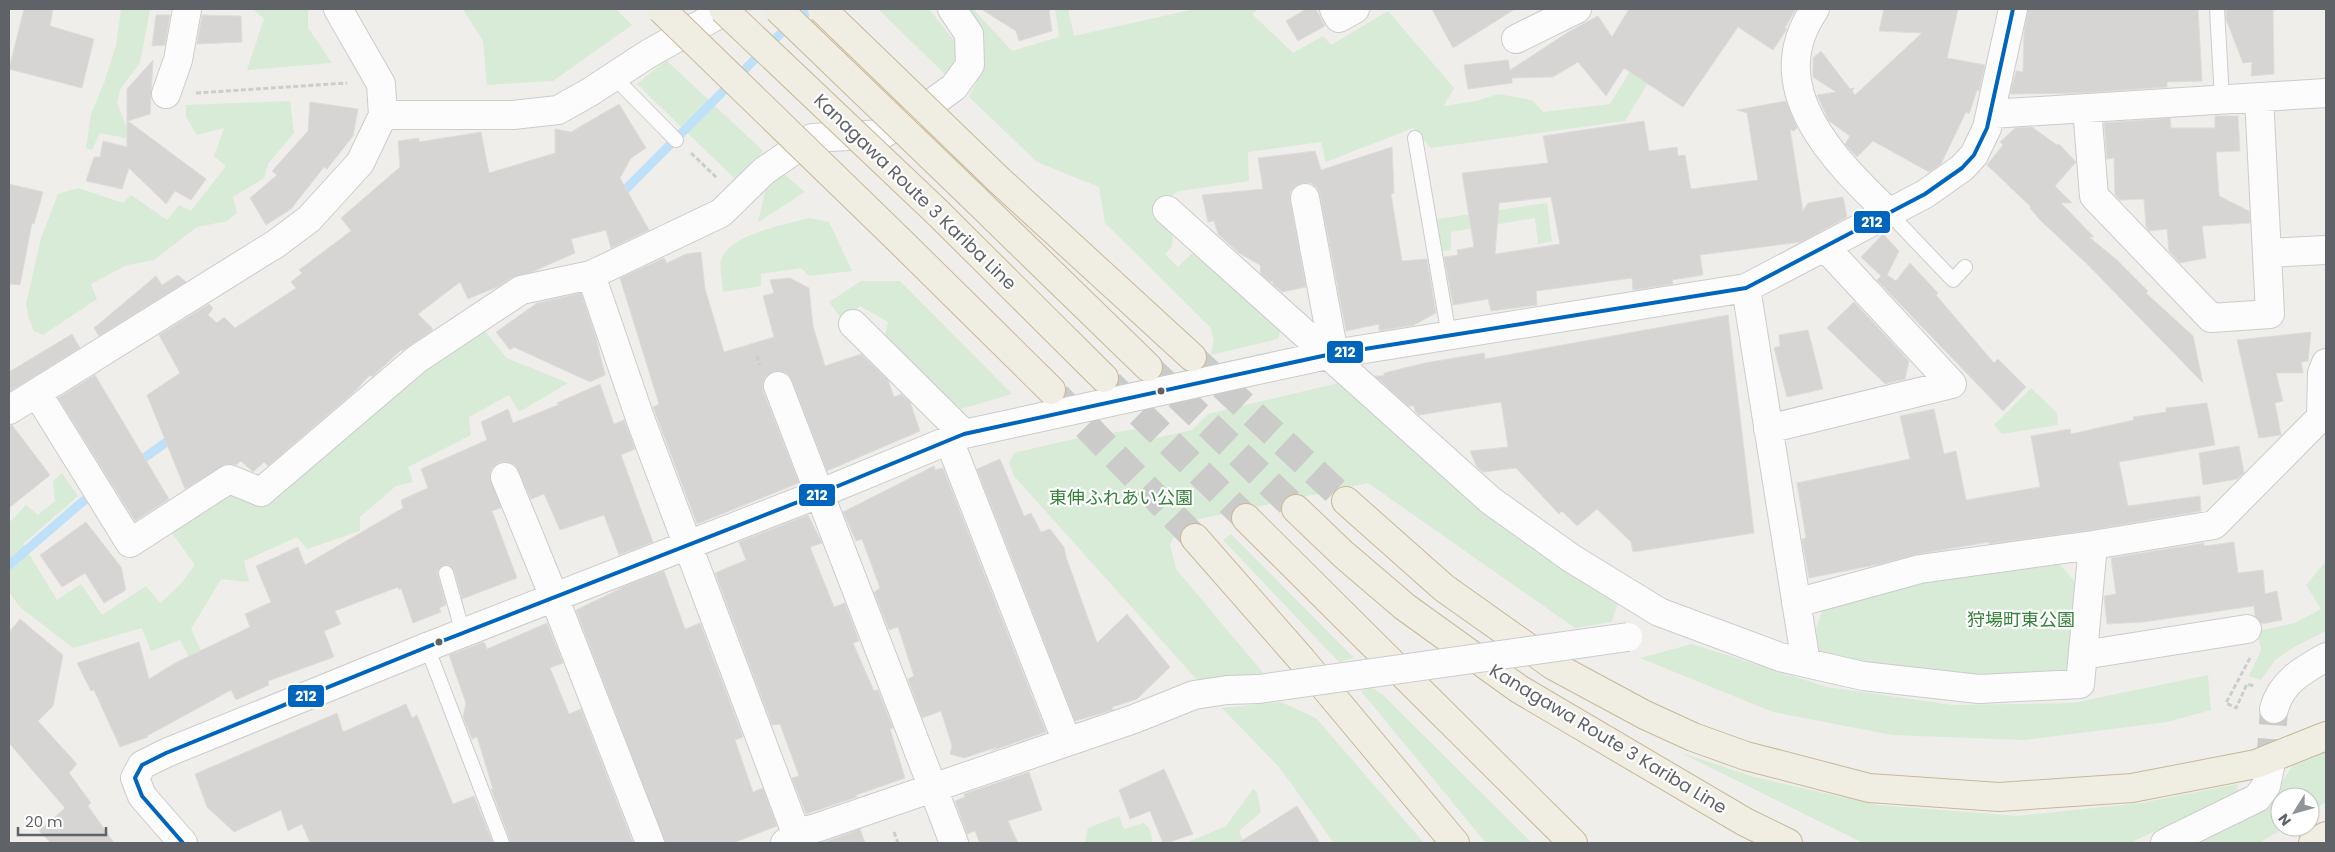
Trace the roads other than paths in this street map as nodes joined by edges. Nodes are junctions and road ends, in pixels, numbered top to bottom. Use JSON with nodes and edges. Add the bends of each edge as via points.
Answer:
{"nodes":[{"id":1,"x":186,"y":9,"type":"edge"},
{"id":2,"x":338,"y":9,"type":"edge"},
{"id":3,"x":661,"y":9,"type":"edge"},
{"id":4,"x":724,"y":9,"type":"edge"},
{"id":5,"x":728,"y":9,"type":"edge"},
{"id":6,"x":778,"y":9,"type":"edge"},
{"id":7,"x":822,"y":9,"type":"edge"},
{"id":8,"x":952,"y":9,"type":"edge"},
{"id":9,"x":1334,"y":9,"type":"edge"},
{"id":10,"x":1355,"y":9,"type":"edge"},
{"id":11,"x":1577,"y":9,"type":"edge"},
{"id":12,"x":1815,"y":9,"type":"edge"},
{"id":13,"x":2013,"y":9,"type":"edge"},
{"id":14,"x":2217,"y":9,"type":"edge"},
{"id":15,"x":1516,"y":39,"type":"dead end"},
{"id":16,"x":612,"y":75,"type":"junction"},
{"id":17,"x":2326,"y":93,"type":"edge"},
{"id":18,"x":177,"y":94,"type":"road end"},
{"id":19,"x":2259,"y":97,"type":"junction"},
{"id":20,"x":2222,"y":99,"type":"junction"},
{"id":21,"x":2086,"y":108,"type":"junction"},
{"id":22,"x":1991,"y":114,"type":"junction"},
{"id":23,"x":383,"y":115,"type":"junction"},
{"id":24,"x":1415,"y":138,"type":"dead end"},
{"id":25,"x":676,"y":140,"type":"road end"},
{"id":26,"x":1305,"y":198,"type":"dead end"},
{"id":27,"x":1167,"y":210,"type":"dead end"},
{"id":28,"x":1890,"y":212,"type":"junction"},
{"id":29,"x":1825,"y":246,"type":"junction"},
{"id":30,"x":2326,"y":250,"type":"edge"},
{"id":31,"x":2267,"y":253,"type":"junction"},
{"id":32,"x":1965,"y":267,"type":"dead end"},
{"id":33,"x":591,"y":275,"type":"junction"},
{"id":34,"x":1746,"y":288,"type":"junction"},
{"id":35,"x":853,"y":324,"type":"dead end"},
{"id":36,"x":1449,"y":336,"type":"junction"},
{"id":37,"x":1331,"y":355,"type":"junction"},
{"id":38,"x":1192,"y":357,"type":"tunnel mouth"},
{"id":39,"x":2326,"y":363,"type":"edge"},
{"id":40,"x":1148,"y":367,"type":"tunnel mouth"},
{"id":41,"x":1104,"y":378,"type":"tunnel mouth"},
{"id":42,"x":778,"y":386,"type":"dead end"},
{"id":43,"x":1051,"y":390,"type":"tunnel mouth"},
{"id":44,"x":37,"y":393,"type":"junction"},
{"id":45,"x":9,"y":410,"type":"edge"},
{"id":46,"x":2324,"y":421,"type":"edge"},
{"id":47,"x":1768,"y":429,"type":"junction"},
{"id":48,"x":957,"y":437,"type":"junction"},
{"id":49,"x":505,"y":477,"type":"dead end"},
{"id":50,"x":821,"y":493,"type":"junction"},
{"id":51,"x":1346,"y":501,"type":"tunnel mouth"},
{"id":52,"x":1296,"y":509,"type":"tunnel mouth"},
{"id":53,"x":1246,"y":518,"type":"tunnel mouth"},
{"id":54,"x":1195,"y":538,"type":"tunnel mouth"},
{"id":55,"x":688,"y":545,"type":"junction"},
{"id":56,"x":2093,"y":545,"type":"junction"},
{"id":57,"x":446,"y":573,"type":"dead end"},
{"id":58,"x":554,"y":597,"type":"junction"},
{"id":59,"x":1796,"y":603,"type":"junction"},
{"id":60,"x":1659,"y":612,"type":"junction"},
{"id":61,"x":2247,"y":629,"type":"dead end"},
{"id":62,"x":464,"y":633,"type":"junction"},
{"id":63,"x":427,"y":647,"type":"junction"},
{"id":64,"x":2082,"y":655,"type":"junction"},
{"id":65,"x":2326,"y":657,"type":"edge"},
{"id":66,"x":1806,"y":663,"type":"junction"},
{"id":67,"x":2274,"y":709,"type":"tunnel mouth"},
{"id":68,"x":2326,"y":736,"type":"edge"},
{"id":69,"x":1067,"y":742,"type":"junction"},
{"id":70,"x":2270,"y":767,"type":"tunnel mouth"},
{"id":71,"x":933,"y":788,"type":"junction"},
{"id":72,"x":2326,"y":836,"type":"edge"},
{"id":73,"x":797,"y":838,"type":"edge"},
{"id":74,"x":183,"y":843,"type":"edge"},
{"id":75,"x":502,"y":843,"type":"edge"},
{"id":76,"x":650,"y":843,"type":"edge"},
{"id":77,"x":954,"y":843,"type":"edge"},
{"id":78,"x":1455,"y":843,"type":"edge"},
{"id":79,"x":1573,"y":843,"type":"edge"},
{"id":80,"x":1788,"y":843,"type":"edge"},
{"id":81,"x":2165,"y":843,"type":"edge"},
{"id":82,"x":2313,"y":843,"type":"edge"}],
"edges":[{"from":1,"to":18,"type":"street","via":[[178,60]]},
{"from":2,"to":23,"type":"street","via":[[381,84]]},
{"from":3,"to":43,"type":"highway","bridge":true},
{"from":4,"to":41,"type":"highway","name":"Kanagawa Route 3 Kariba Line","bridge":true,"via":[[937,212]]},
{"from":5,"to":16,"type":"street"},
{"from":6,"to":40,"type":"highway","name":"Kanagawa Route 3 Kariba Line","bridge":true},
{"from":7,"to":38,"type":"highway","bridge":true,"via":[[999,180]]},
{"from":8,"to":33,"type":"street","via":[[969,34],[970,50],[970,65],[954,87],[883,134],[812,138],[729,190],[721,213]]},
{"from":9,"to":10,"type":"street","via":[[1339,18]]},
{"from":11,"to":15,"type":"street"},
{"from":12,"to":28,"type":"street","via":[[1806,21],[1797,56],[1797,84],[1810,121],[1844,168]]},
{"from":13,"to":22,"type":"street"},
{"from":14,"to":20,"type":"lane"},
{"from":16,"to":23,"type":"street","via":[[558,110],[513,115]]},
{"from":16,"to":25,"type":"lane"},
{"from":17,"to":19,"type":"street"},
{"from":19,"to":20,"type":"street"},
{"from":19,"to":31,"type":"street"},
{"from":20,"to":21,"type":"street"},
{"from":21,"to":22,"type":"street"},
{"from":21,"to":31,"type":"street","via":[[2094,196],[2211,318],[2270,314]]},
{"from":22,"to":28,"type":"street","via":[[1974,155],[1962,168],[1925,194]]},
{"from":23,"to":44,"type":"street","via":[[360,163],[309,219],[238,269]]},
{"from":24,"to":36,"type":"lane"},
{"from":26,"to":37,"type":"street"},
{"from":27,"to":37,"type":"street"},
{"from":28,"to":29,"type":"street"},
{"from":28,"to":32,"type":"lane","via":[[1953,280]]},
{"from":29,"to":34,"type":"street"},
{"from":29,"to":47,"type":"street","via":[[1952,384]]},
{"from":30,"to":31,"type":"street"},
{"from":33,"to":44,"type":"street","via":[[521,290],[417,359],[261,492],[229,479],[130,543]]},
{"from":33,"to":55,"type":"street","via":[[640,421]]},
{"from":34,"to":36,"type":"street"},
{"from":34,"to":47,"type":"street"},
{"from":35,"to":48,"type":"street"},
{"from":36,"to":37,"type":"street"},
{"from":37,"to":48,"type":"street"},
{"from":37,"to":60,"type":"street","via":[[1490,500],[1571,558]]},
{"from":39,"to":46,"type":"street","via":[[2322,373]]},
{"from":42,"to":50,"type":"street"},
{"from":44,"to":45,"type":"street"},
{"from":46,"to":56,"type":"street","via":[[2214,525]]},
{"from":47,"to":59,"type":"street"},
{"from":48,"to":50,"type":"street"},
{"from":48,"to":69,"type":"street"},
{"from":49,"to":58,"type":"street"},
{"from":50,"to":55,"type":"street"},
{"from":50,"to":71,"type":"street"},
{"from":51,"to":68,"type":"highway","via":[[1444,588],[1554,666],[1693,737],[1746,756],[1869,788],[1999,798],[2132,788],[2256,764]]},
{"from":52,"to":80,"type":"highway","name":"Kanagawa Route 3 Kariba Line","via":[[1405,607],[1518,689],[1746,822]]},
{"from":53,"to":79,"type":"highway"},
{"from":54,"to":78,"type":"highway"},
{"from":55,"to":58,"type":"street"},
{"from":55,"to":73,"type":"street"},
{"from":56,"to":59,"type":"street","via":[[1920,569]]},
{"from":56,"to":64,"type":"street"},
{"from":57,"to":62,"type":"lane"},
{"from":58,"to":62,"type":"street"},
{"from":58,"to":76,"type":"street"},
{"from":59,"to":66,"type":"street"},
{"from":60,"to":66,"type":"street","via":[[1780,657]]},
{"from":60,"to":69,"type":"street","bridge":true,"via":[[1628,637],[1259,690],[1194,694]]},
{"from":61,"to":64,"type":"street"},
{"from":62,"to":63,"type":"street"},
{"from":63,"to":74,"type":"street","via":[[142,765],[135,778],[142,796]]},
{"from":63,"to":75,"type":"lane"},
{"from":64,"to":66,"type":"street","via":[[2080,684],[1979,689],[1862,676]]},
{"from":65,"to":67,"type":"street","via":[[2288,682],[2277,696]]},
{"from":69,"to":71,"type":"street"},
{"from":70,"to":81,"type":"street","via":[[2266,786],[2257,798]]},
{"from":71,"to":73,"type":"street"},
{"from":71,"to":77,"type":"street"},
{"from":72,"to":82,"type":"highway"}]}
